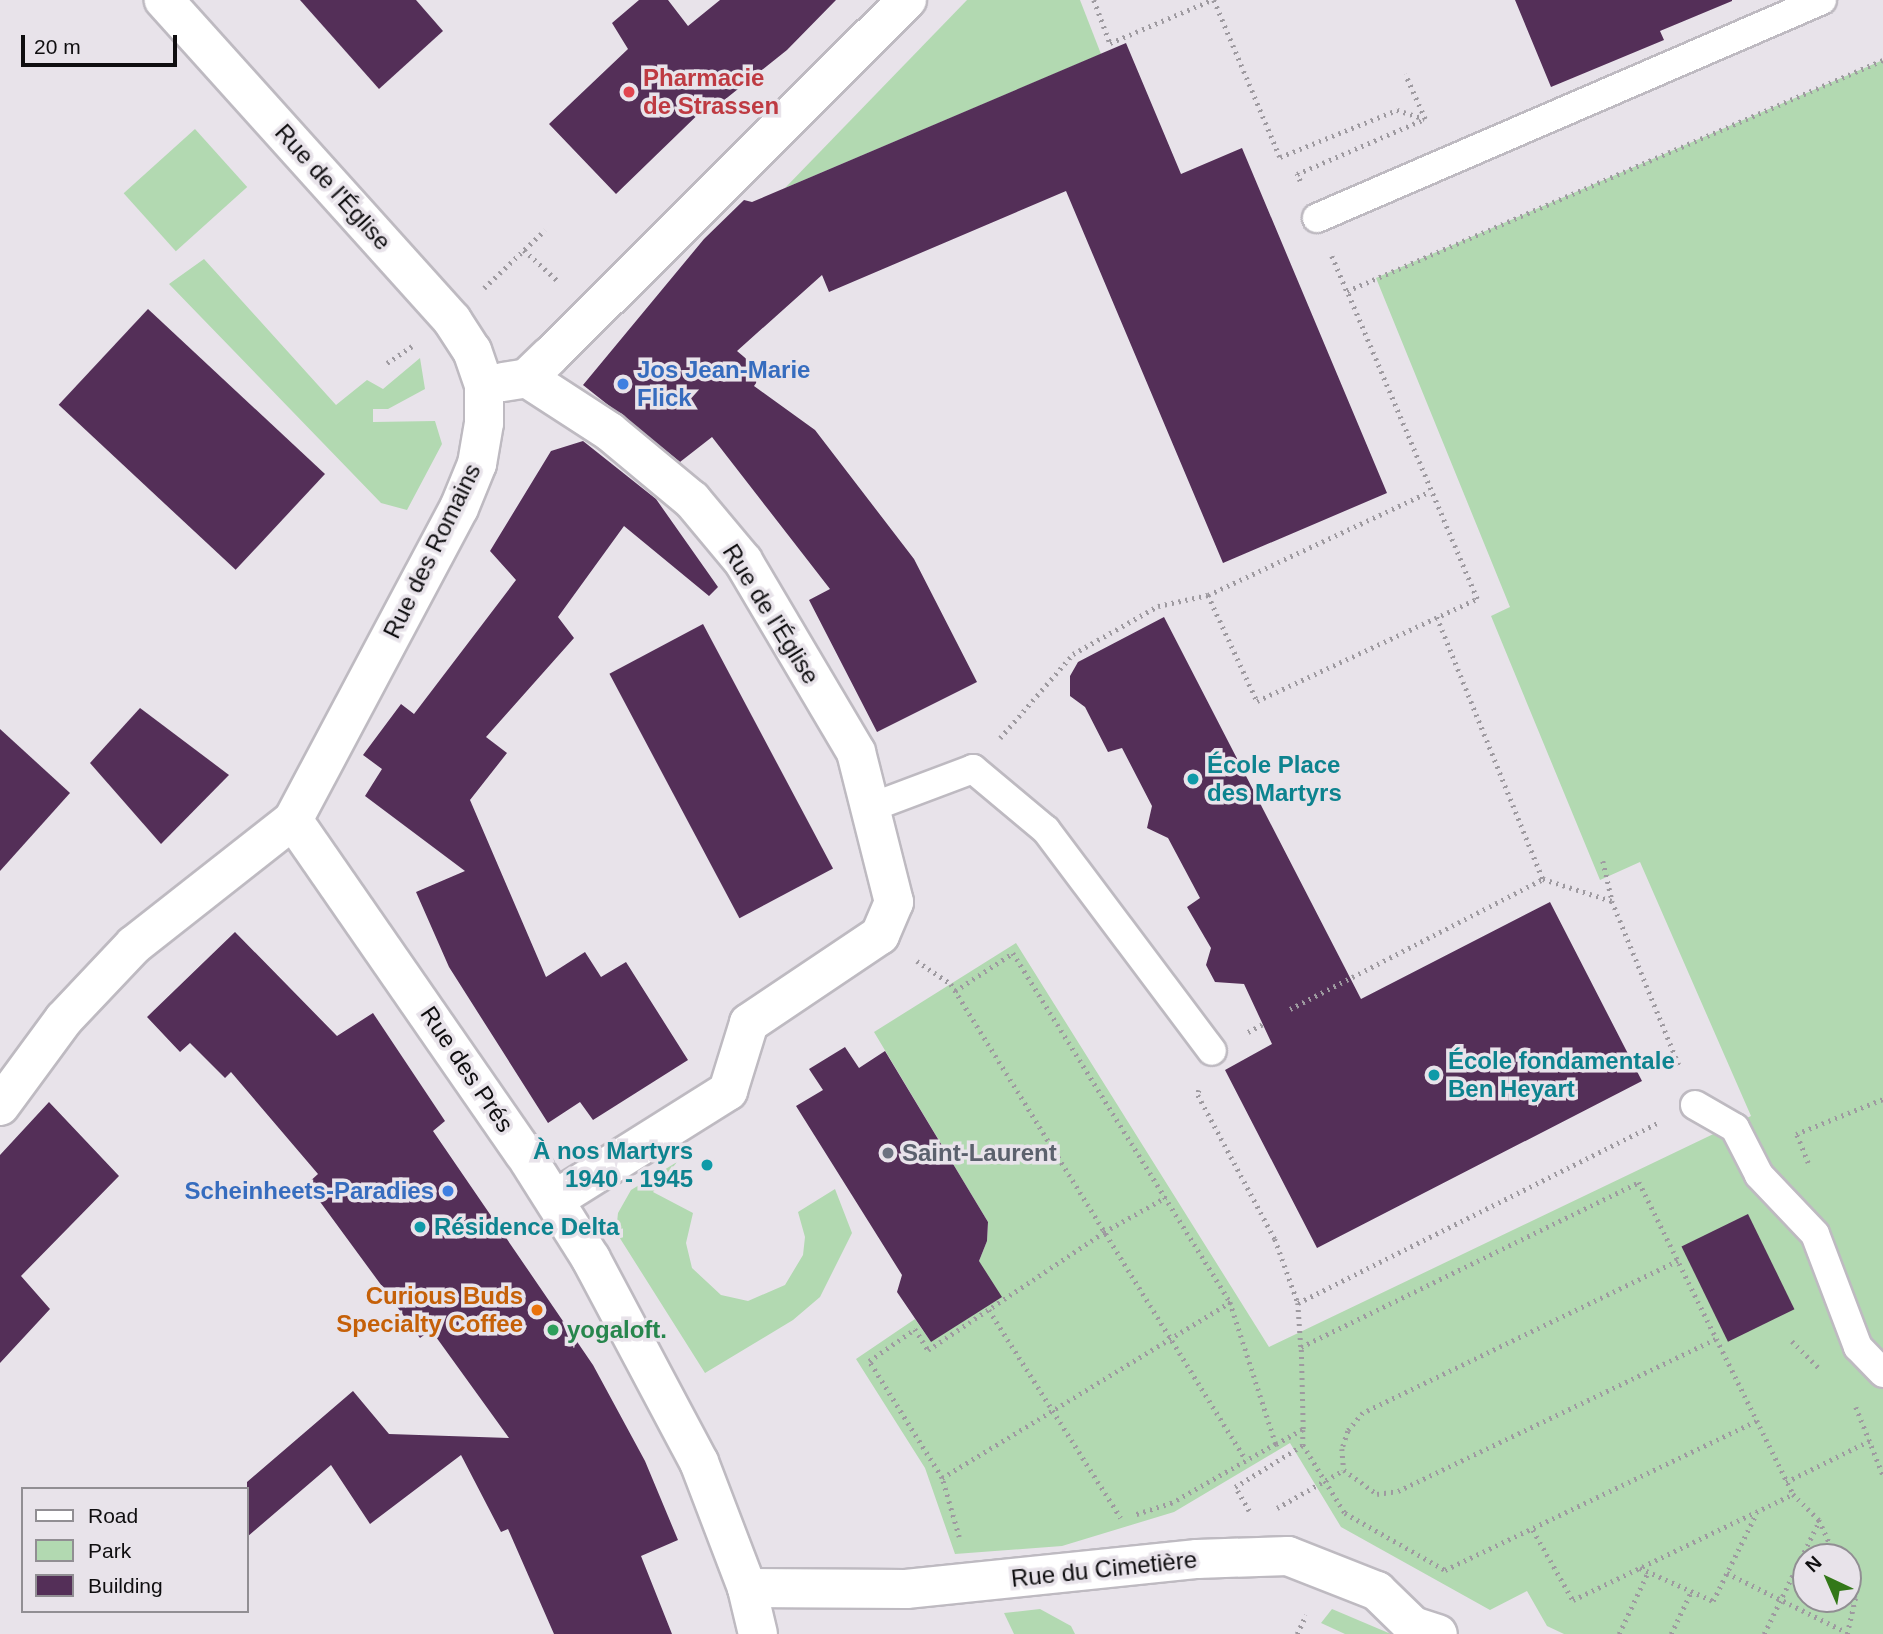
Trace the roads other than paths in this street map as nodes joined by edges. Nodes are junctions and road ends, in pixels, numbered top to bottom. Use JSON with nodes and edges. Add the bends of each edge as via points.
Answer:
{"nodes":[{"id":1,"x":164,"y":0,"type":"edge"},
{"id":2,"x":907,"y":0,"type":"edge"},
{"id":3,"x":1822,"y":0,"type":"edge"},
{"id":4,"x":1317,"y":218,"type":"dead end"},
{"id":5,"x":527,"y":378,"type":"junction"},
{"id":6,"x":484,"y":385,"type":"junction"},
{"id":7,"x":872,"y":807,"type":"junction"},
{"id":8,"x":293,"y":820,"type":"junction"},
{"id":9,"x":1212,"y":1051,"type":"road end"},
{"id":10,"x":1695,"y":1105,"type":"road end"},
{"id":11,"x":0,"y":1106,"type":"edge"},
{"id":12,"x":556,"y":1199,"type":"junction"},
{"id":13,"x":1883,"y":1373,"type":"edge"},
{"id":14,"x":747,"y":1588,"type":"junction"},
{"id":15,"x":758,"y":1634,"type":"edge"},
{"id":16,"x":1438,"y":1634,"type":"edge"}],
"edges":[{"from":1,"to":6,"type":"street","name":"Rue de l'Église","via":[[452,320],[472,351]]},
{"from":2,"to":5,"type":"street"},
{"from":3,"to":4,"type":"lane"},
{"from":5,"to":6,"type":"street"},
{"from":5,"to":7,"type":"street","name":"Rue de l'Église","via":[[601,425],[692,500],[743,561],[856,752]]},
{"from":6,"to":8,"type":"street","name":"Rue des Romains","via":[[477,464],[459,508]]},
{"from":7,"to":9,"type":"lane","via":[[973,769],[1046,830]]},
{"from":7,"to":12,"type":"street","name":"Rue de l'Église","via":[[894,902],[880,935],[749,1023],[728,1091]]},
{"from":8,"to":11,"type":"street","name":"Rue des Romains","via":[[134,945],[64,1019]]},
{"from":8,"to":12,"type":"street","name":"Rue des Prés"},
{"from":10,"to":13,"type":"lane","via":[[1735,1128],[1759,1175],[1815,1234],[1858,1347]]},
{"from":12,"to":14,"type":"street","name":"Rue des Prés","via":[[699,1462]]},
{"from":14,"to":15,"type":"street","name":"Rue des Prés"},
{"from":14,"to":16,"type":"street","name":"Rue du Cimetière","via":[[906,1590],[1084,1569],[1288,1556],[1377,1591],[1413,1626]]}]}
